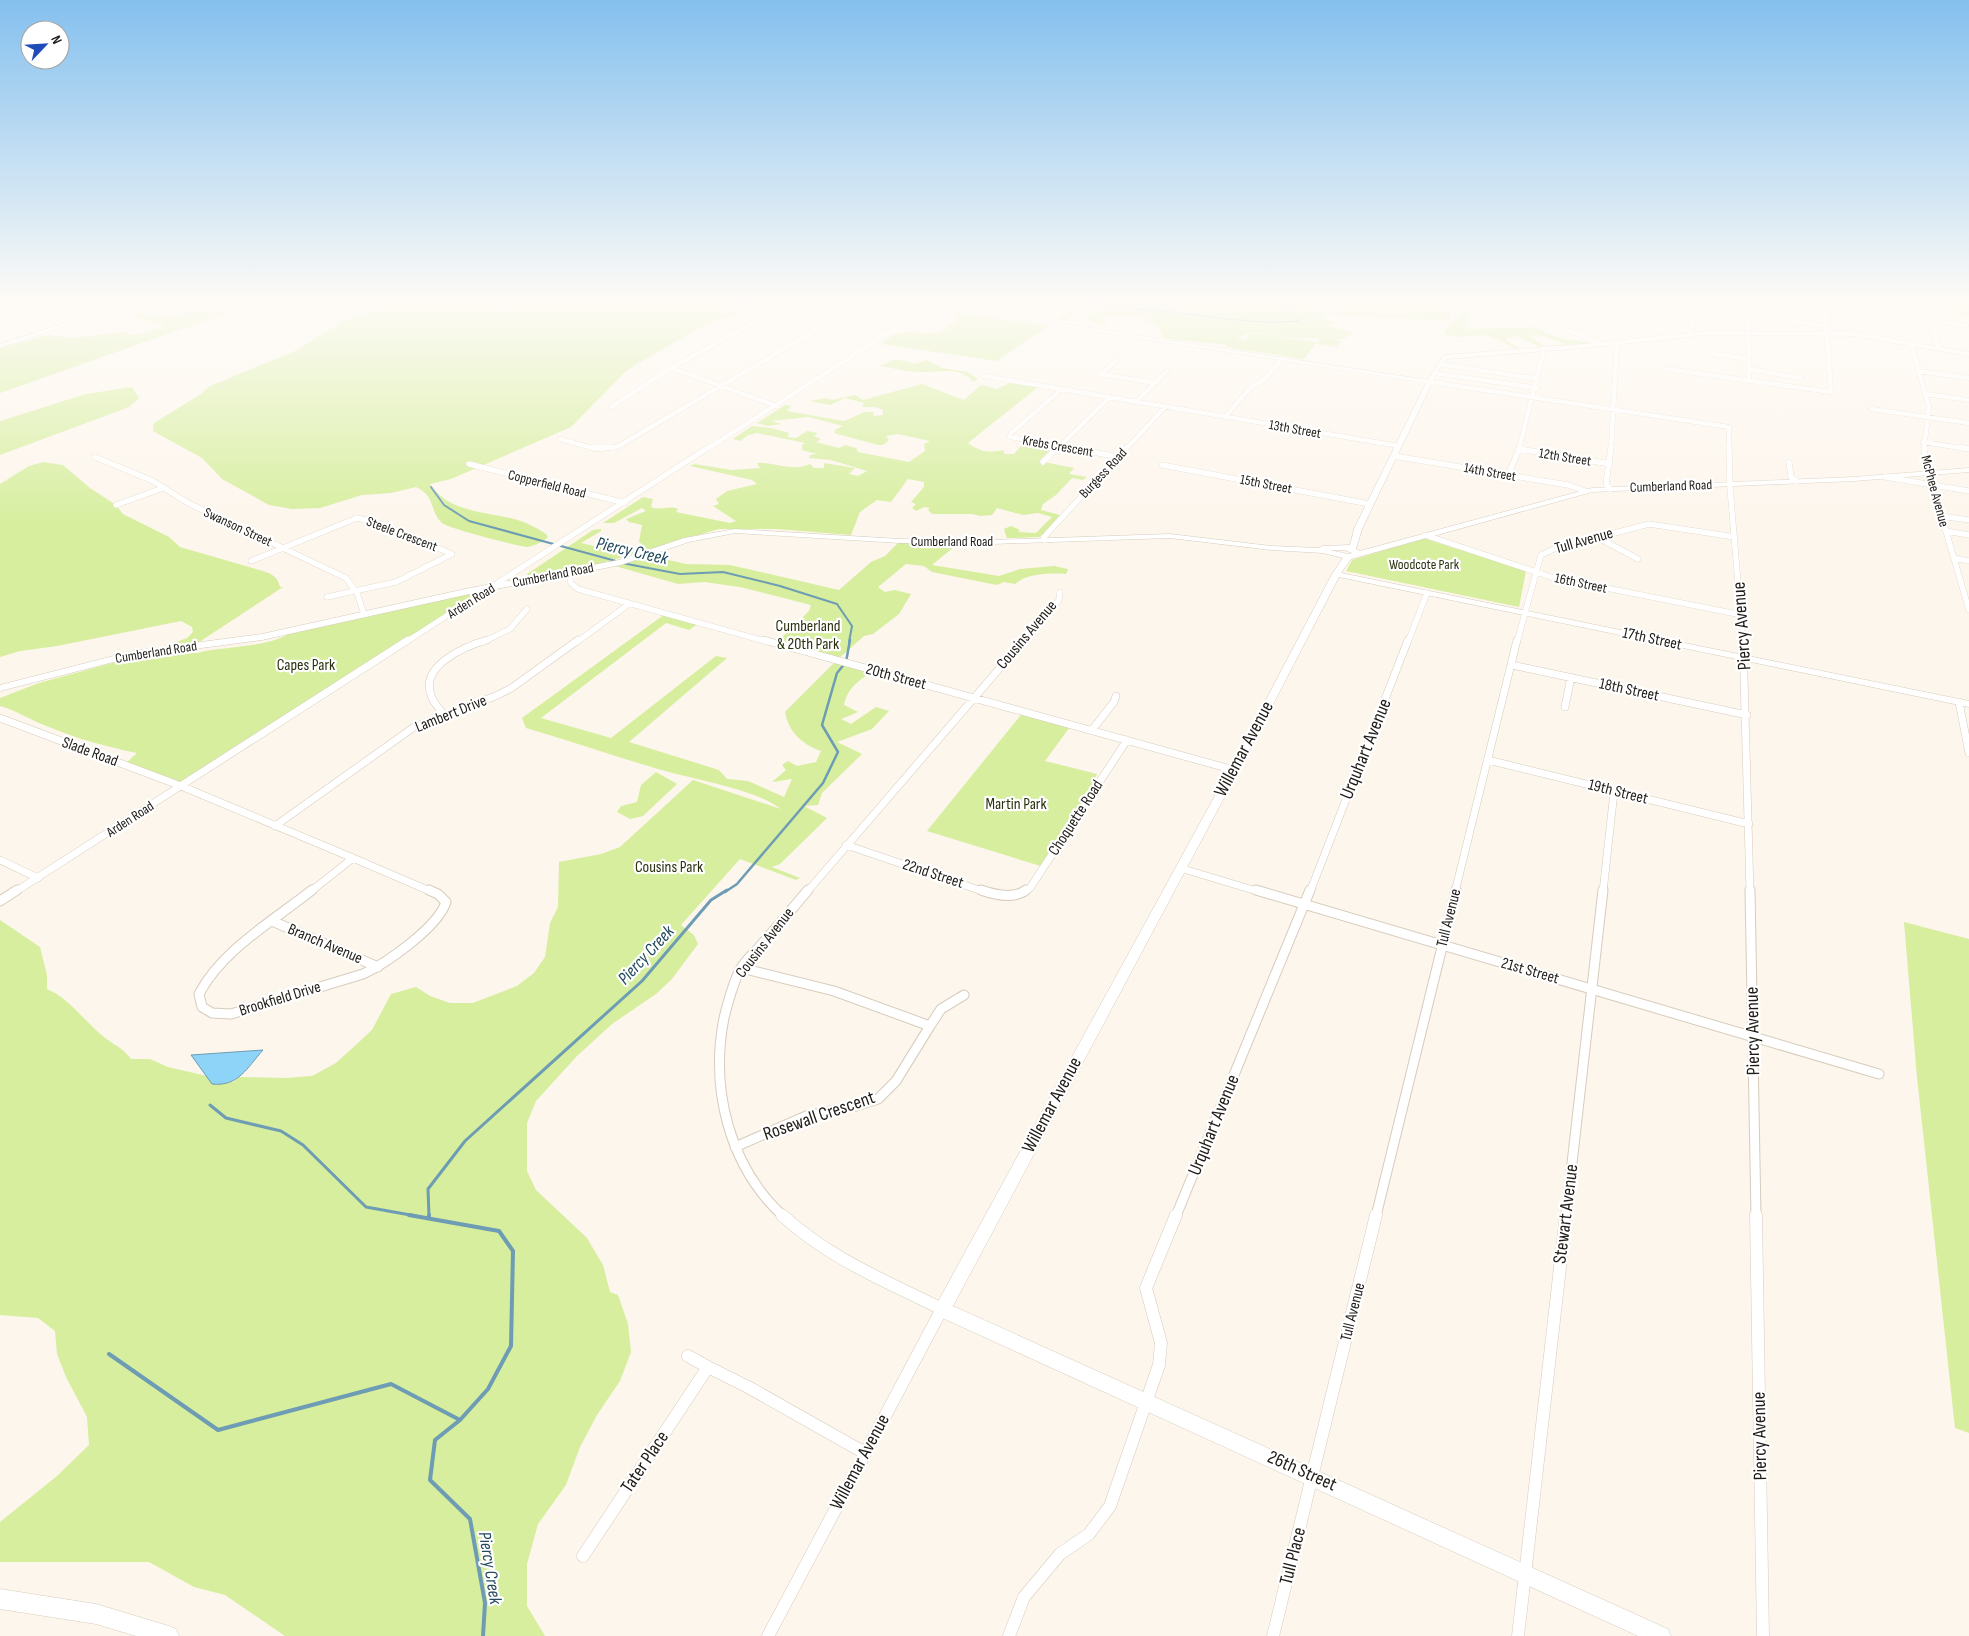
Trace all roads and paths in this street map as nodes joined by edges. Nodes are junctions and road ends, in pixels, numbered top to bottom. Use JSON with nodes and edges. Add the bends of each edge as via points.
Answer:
{"nodes":[{"id":1,"x":660,"y":375,"type":"edge"},
{"id":2,"x":692,"y":375,"type":"edge"},
{"id":3,"x":740,"y":375,"type":"edge"},
{"id":4,"x":824,"y":375,"type":"edge"},
{"id":5,"x":1110,"y":375,"type":"edge"},
{"id":6,"x":1162,"y":375,"type":"edge"},
{"id":7,"x":1269,"y":375,"type":"edge"},
{"id":8,"x":1387,"y":375,"type":"edge"},
{"id":9,"x":1427,"y":375,"type":"edge"},
{"id":10,"x":1433,"y":375,"type":"edge"},
{"id":11,"x":1450,"y":375,"type":"edge"},
{"id":12,"x":1514,"y":375,"type":"edge"},
{"id":13,"x":1539,"y":375,"type":"edge"},
{"id":14,"x":1615,"y":375,"type":"edge"},
{"id":15,"x":1710,"y":375,"type":"edge"},
{"id":16,"x":1749,"y":375,"type":"edge"},
{"id":17,"x":1786,"y":375,"type":"edge"},
{"id":18,"x":1830,"y":375,"type":"edge"},
{"id":19,"x":1920,"y":375,"type":"edge"},
{"id":20,"x":1950,"y":375,"type":"edge"},
{"id":21,"x":984,"y":376,"type":"dead end"},
{"id":22,"x":1404,"y":378,"type":"junction"},
{"id":23,"x":1801,"y":378,"type":"dead end"},
{"id":24,"x":1969,"y":378,"type":"edge"},
{"id":25,"x":1538,"y":379,"type":"junction"},
{"id":26,"x":1749,"y":381,"type":"junction"},
{"id":27,"x":1155,"y":382,"type":"junction"},
{"id":28,"x":1431,"y":382,"type":"junction"},
{"id":29,"x":722,"y":386,"type":"junction"},
{"id":30,"x":1537,"y":388,"type":"junction"},
{"id":31,"x":1062,"y":389,"type":"junction"},
{"id":32,"x":1926,"y":394,"type":"junction"},
{"id":33,"x":1110,"y":397,"type":"junction"},
{"id":34,"x":1535,"y":398,"type":"junction"},
{"id":35,"x":1969,"y":400,"type":"edge"},
{"id":36,"x":1136,"y":402,"type":"junction"},
{"id":37,"x":777,"y":406,"type":"junction"},
{"id":38,"x":611,"y":407,"type":"dead end"},
{"id":39,"x":1165,"y":407,"type":"junction"},
{"id":40,"x":1871,"y":409,"type":"dead end"},
{"id":41,"x":1613,"y":410,"type":"junction"},
{"id":42,"x":1225,"y":417,"type":"junction"},
{"id":43,"x":1928,"y":417,"type":"junction"},
{"id":44,"x":1969,"y":423,"type":"edge"},
{"id":45,"x":560,"y":439,"type":"dead end"},
{"id":46,"x":1923,"y":442,"type":"junction"},
{"id":47,"x":1059,"y":446,"type":"junction"},
{"id":48,"x":1399,"y":446,"type":"junction"},
{"id":49,"x":1519,"y":449,"type":"junction"},
{"id":50,"x":1969,"y":449,"type":"edge"},
{"id":51,"x":1394,"y":456,"type":"junction"},
{"id":52,"x":95,"y":457,"type":"dead end"},
{"id":53,"x":1119,"y":457,"type":"junction"},
{"id":54,"x":1043,"y":462,"type":"dead end"},
{"id":55,"x":1789,"y":462,"type":"dead end"},
{"id":56,"x":469,"y":464,"type":"dead end"},
{"id":57,"x":1610,"y":464,"type":"junction"},
{"id":58,"x":1162,"y":465,"type":"dead end"},
{"id":59,"x":1969,"y":470,"type":"edge"},
{"id":60,"x":1929,"y":473,"type":"junction"},
{"id":61,"x":1508,"y":475,"type":"junction"},
{"id":62,"x":1886,"y":477,"type":"junction"},
{"id":63,"x":1796,"y":481,"type":"junction"},
{"id":64,"x":1731,"y":484,"type":"junction"},
{"id":65,"x":1933,"y":486,"type":"junction"},
{"id":66,"x":164,"y":488,"type":"junction"},
{"id":67,"x":1610,"y":489,"type":"junction"},
{"id":68,"x":1585,"y":491,"type":"junction"},
{"id":69,"x":1969,"y":491,"type":"edge"},
{"id":70,"x":625,"y":503,"type":"junction"},
{"id":71,"x":116,"y":504,"type":"dead end"},
{"id":72,"x":1370,"y":504,"type":"junction"},
{"id":73,"x":1942,"y":516,"type":"junction"},
{"id":74,"x":1969,"y":520,"type":"edge"},
{"id":75,"x":1358,"y":529,"type":"junction"},
{"id":76,"x":1946,"y":531,"type":"junction"},
{"id":77,"x":1425,"y":535,"type":"junction"},
{"id":78,"x":1969,"y":535,"type":"edge"},
{"id":79,"x":1597,"y":537,"type":"junction"},
{"id":80,"x":1735,"y":537,"type":"junction"},
{"id":81,"x":1045,"y":540,"type":"junction"},
{"id":82,"x":282,"y":548,"type":"junction"},
{"id":83,"x":1337,"y":551,"type":"junction"},
{"id":84,"x":1353,"y":552,"type":"junction"},
{"id":85,"x":1954,"y":558,"type":"junction"},
{"id":86,"x":1638,"y":559,"type":"dead end"},
{"id":87,"x":251,"y":561,"type":"dead end"},
{"id":88,"x":1969,"y":561,"type":"edge"},
{"id":89,"x":520,"y":570,"type":"junction"},
{"id":90,"x":1535,"y":570,"type":"junction"},
{"id":91,"x":568,"y":573,"type":"junction"},
{"id":92,"x":1336,"y":574,"type":"junction"},
{"id":93,"x":525,"y":581,"type":"junction"},
{"id":94,"x":496,"y":586,"type":"junction"},
{"id":95,"x":356,"y":590,"type":"junction"},
{"id":96,"x":1060,"y":592,"type":"dead end"},
{"id":97,"x":1427,"y":593,"type":"junction"},
{"id":98,"x":327,"y":597,"type":"dead end"},
{"id":99,"x":629,"y":604,"type":"junction"},
{"id":100,"x":527,"y":609,"type":"dead end"},
{"id":101,"x":1969,"y":610,"type":"edge"},
{"id":102,"x":1524,"y":613,"type":"junction"},
{"id":103,"x":364,"y":614,"type":"junction"},
{"id":104,"x":1742,"y":615,"type":"junction"},
{"id":105,"x":1745,"y":658,"type":"junction"},
{"id":106,"x":1512,"y":665,"type":"junction"},
{"id":107,"x":1571,"y":678,"type":"junction"},
{"id":108,"x":0,"y":688,"type":"edge"},
{"id":109,"x":1116,"y":696,"type":"dead end"},
{"id":110,"x":974,"y":698,"type":"junction"},
{"id":111,"x":1964,"y":703,"type":"edge"},
{"id":112,"x":1566,"y":707,"type":"dead end"},
{"id":113,"x":444,"y":715,"type":"junction"},
{"id":114,"x":1747,"y":715,"type":"junction"},
{"id":115,"x":0,"y":718,"type":"edge"},
{"id":116,"x":1092,"y":730,"type":"junction"},
{"id":117,"x":1127,"y":740,"type":"junction"},
{"id":118,"x":1969,"y":753,"type":"edge"},
{"id":119,"x":1488,"y":760,"type":"junction"},
{"id":120,"x":1234,"y":770,"type":"junction"},
{"id":121,"x":181,"y":786,"type":"junction"},
{"id":122,"x":1614,"y":792,"type":"junction"},
{"id":123,"x":1749,"y":824,"type":"junction"},
{"id":124,"x":275,"y":826,"type":"junction"},
{"id":125,"x":846,"y":845,"type":"junction"},
{"id":126,"x":353,"y":858,"type":"junction"},
{"id":127,"x":0,"y":860,"type":"edge"},
{"id":128,"x":1180,"y":868,"type":"junction"},
{"id":129,"x":38,"y":878,"type":"junction"},
{"id":130,"x":1021,"y":894,"type":"joint"},
{"id":131,"x":0,"y":901,"type":"edge"},
{"id":132,"x":1305,"y":904,"type":"junction"},
{"id":133,"x":272,"y":921,"type":"junction"},
{"id":134,"x":1443,"y":945,"type":"junction"},
{"id":135,"x":378,"y":967,"type":"junction"},
{"id":136,"x":741,"y":968,"type":"junction"},
{"id":137,"x":1592,"y":989,"type":"junction"},
{"id":138,"x":964,"y":995,"type":"dead end"},
{"id":139,"x":930,"y":1026,"type":"junction"},
{"id":140,"x":1753,"y":1037,"type":"junction"},
{"id":141,"x":1878,"y":1074,"type":"dead end"},
{"id":142,"x":734,"y":1147,"type":"junction"},
{"id":143,"x":942,"y":1309,"type":"junction"},
{"id":144,"x":688,"y":1356,"type":"dead end"},
{"id":145,"x":708,"y":1367,"type":"junction"},
{"id":146,"x":1146,"y":1403,"type":"junction"},
{"id":147,"x":865,"y":1453,"type":"junction"},
{"id":148,"x":1313,"y":1476,"type":"junction"},
{"id":149,"x":583,"y":1556,"type":"dead end"},
{"id":150,"x":1524,"y":1573,"type":"junction"},
{"id":151,"x":0,"y":1599,"type":"edge"},
{"id":152,"x":169,"y":1636,"type":"edge"},
{"id":153,"x":768,"y":1636,"type":"edge"},
{"id":154,"x":1009,"y":1636,"type":"edge"},
{"id":155,"x":1273,"y":1636,"type":"edge"},
{"id":156,"x":1518,"y":1636,"type":"edge"},
{"id":157,"x":1661,"y":1636,"type":"edge"},
{"id":158,"x":1763,"y":1636,"type":"edge"}],
"edges":[{"from":1,"to":38,"type":"street"},
{"from":2,"to":29,"type":"street"},
{"from":3,"to":29,"type":"street"},
{"from":4,"to":37,"type":"street","name":"Arden Road"},
{"from":5,"to":27,"type":"street"},
{"from":6,"to":27,"type":"street"},
{"from":7,"to":42,"type":"street","via":[[1250,388]]},
{"from":8,"to":22,"type":"street"},
{"from":9,"to":22,"type":"street"},
{"from":10,"to":28,"type":"street","name":"Willemar Avenue"},
{"from":11,"to":30,"type":"street"},
{"from":12,"to":25,"type":"street"},
{"from":13,"to":25,"type":"street"},
{"from":14,"to":41,"type":"street"},
{"from":15,"to":26,"type":"street"},
{"from":16,"to":26,"type":"street"},
{"from":17,"to":23,"type":"street"},
{"from":18,"to":26,"type":"street","via":[[1831,392]]},
{"from":19,"to":32,"type":"street","name":"McPhee Avenue"},
{"from":20,"to":24,"type":"street"},
{"from":21,"to":31,"type":"street","name":"13th Street"},
{"from":22,"to":28,"type":"street"},
{"from":25,"to":30,"type":"street"},
{"from":27,"to":36,"type":"street"},
{"from":28,"to":34,"type":"street"},
{"from":28,"to":48,"type":"street","name":"Willemar Avenue"},
{"from":29,"to":37,"type":"street"},
{"from":29,"to":45,"type":"street","via":[[613,449],[597,449]]},
{"from":30,"to":34,"type":"street"},
{"from":31,"to":33,"type":"street","name":"13th Street"},
{"from":31,"to":47,"type":"street","name":"Krebs Crescent","via":[[1010,437]]},
{"from":32,"to":35,"type":"street"},
{"from":32,"to":43,"type":"street","name":"McPhee Avenue"},
{"from":33,"to":36,"type":"street","name":"13th Street"},
{"from":33,"to":47,"type":"street"},
{"from":34,"to":41,"type":"street"},
{"from":34,"to":49,"type":"street"},
{"from":36,"to":39,"type":"street","name":"13th Street"},
{"from":37,"to":70,"type":"street","name":"Arden Road"},
{"from":39,"to":42,"type":"street","name":"13th Street"},
{"from":39,"to":53,"type":"street","name":"Burgess Road"},
{"from":40,"to":43,"type":"street"},
{"from":41,"to":57,"type":"street"},
{"from":41,"to":64,"type":"street","name":"Piercy Avenue","via":[[1728,427]]},
{"from":42,"to":48,"type":"street","name":"13th Street"},
{"from":43,"to":44,"type":"street"},
{"from":43,"to":46,"type":"street","name":"McPhee Avenue"},
{"from":46,"to":50,"type":"street"},
{"from":46,"to":60,"type":"street","name":"McPhee Avenue"},
{"from":47,"to":53,"type":"street","name":"Krebs Crescent"},
{"from":47,"to":54,"type":"street"},
{"from":48,"to":51,"type":"street","name":"Willemar Avenue"},
{"from":49,"to":57,"type":"street","name":"12th Street"},
{"from":49,"to":61,"type":"street"},
{"from":51,"to":61,"type":"street","name":"14th Street"},
{"from":51,"to":72,"type":"street","name":"Willemar Avenue"},
{"from":52,"to":66,"type":"street","name":"Swanson Street"},
{"from":53,"to":81,"type":"street","name":"Burgess Road","via":[[1044,537]]},
{"from":55,"to":63,"type":"street","via":[[1791,477]]},
{"from":56,"to":70,"type":"street","name":"Copperfield Road"},
{"from":57,"to":67,"type":"street","via":[[1606,484]]},
{"from":58,"to":72,"type":"street","name":"15th Street"},
{"from":59,"to":60,"type":"street","name":"Cumberland Road"},
{"from":60,"to":62,"type":"street","name":"Cumberland Road"},
{"from":60,"to":65,"type":"street","name":"McPhee Avenue"},
{"from":61,"to":68,"type":"street","name":"14th Street"},
{"from":62,"to":63,"type":"street","name":"Cumberland Road"},
{"from":62,"to":65,"type":"street"},
{"from":63,"to":64,"type":"street","name":"Cumberland Road"},
{"from":64,"to":67,"type":"street","name":"Cumberland Road"},
{"from":64,"to":80,"type":"street","name":"Piercy Avenue"},
{"from":65,"to":69,"type":"street"},
{"from":65,"to":73,"type":"street","name":"McPhee Avenue"},
{"from":66,"to":71,"type":"street"},
{"from":66,"to":82,"type":"street","name":"Swanson Street","via":[[188,504]]},
{"from":67,"to":68,"type":"street","name":"Cumberland Road"},
{"from":68,"to":77,"type":"street","name":"Cumberland Road"},
{"from":70,"to":89,"type":"street","name":"Arden Road"},
{"from":72,"to":75,"type":"street","name":"Willemar Avenue"},
{"from":73,"to":74,"type":"street"},
{"from":73,"to":76,"type":"street","name":"McPhee Avenue"},
{"from":75,"to":83,"type":"street","name":"Willemar Avenue"},
{"from":75,"to":84,"type":"street","name":"Willemar Avenue"},
{"from":76,"to":78,"type":"street"},
{"from":76,"to":85,"type":"street","name":"McPhee Avenue"},
{"from":77,"to":84,"type":"street","name":"Cumberland Road"},
{"from":77,"to":90,"type":"street","name":"16th Street"},
{"from":79,"to":80,"type":"street","name":"Tull Avenue","via":[[1649,524]]},
{"from":79,"to":86,"type":"street"},
{"from":79,"to":90,"type":"street","name":"Tull Avenue","via":[[1541,555]]},
{"from":80,"to":104,"type":"street","name":"Piercy Avenue"},
{"from":81,"to":83,"type":"street","name":"Cumberland Road","via":[[1156,536]]},
{"from":81,"to":91,"type":"street","name":"Cumberland Road","via":[[856,540],[735,531],[702,536],[621,562]]},
{"from":82,"to":87,"type":"street"},
{"from":82,"to":95,"type":"street","name":"Swanson Street","via":[[346,578]]},
{"from":82,"to":95,"type":"street","name":"Steele Crescent","via":[[347,521],[366,518],[452,554],[405,578]]},
{"from":83,"to":84,"type":"street","name":"Cumberland Road"},
{"from":83,"to":92,"type":"street","name":"Willemar Avenue"},
{"from":84,"to":92,"type":"street","name":"Willemar Avenue"},
{"from":85,"to":88,"type":"street"},
{"from":85,"to":101,"type":"street","name":"McPhee Avenue"},
{"from":89,"to":93,"type":"street","via":[[517,578]]},
{"from":89,"to":94,"type":"street","name":"Arden Road"},
{"from":90,"to":102,"type":"street","name":"Tull Avenue"},
{"from":90,"to":104,"type":"street","name":"16th Street","via":[[1551,577]]},
{"from":91,"to":93,"type":"street","name":"Cumberland Road"},
{"from":91,"to":99,"type":"street","name":"20th Street","via":[[571,583],[578,589]]},
{"from":92,"to":97,"type":"street","name":"17th Street"},
{"from":92,"to":120,"type":"street","name":"Willemar Avenue"},
{"from":93,"to":94,"type":"street","name":"Cumberland Road"},
{"from":94,"to":103,"type":"street","name":"Cumberland Road"},
{"from":94,"to":121,"type":"street","name":"Arden Road"},
{"from":95,"to":98,"type":"street"},
{"from":95,"to":103,"type":"street"},
{"from":96,"to":110,"type":"street","name":"Cousins Avenue","via":[[1059,600]]},
{"from":97,"to":102,"type":"street","name":"17th Street"},
{"from":97,"to":132,"type":"street","name":"Urquhart Avenue"},
{"from":99,"to":110,"type":"street","name":"20th Street"},
{"from":99,"to":113,"type":"street","name":"Lambert Drive","via":[[513,687]]},
{"from":100,"to":113,"type":"street","via":[[521,621],[497,637],[468,646],[450,657],[434,673],[429,683],[430,694]]},
{"from":102,"to":105,"type":"street","name":"17th Street"},
{"from":102,"to":106,"type":"street","name":"Tull Avenue"},
{"from":103,"to":108,"type":"street","name":"Cumberland Road","via":[[262,637],[133,654]]},
{"from":104,"to":105,"type":"street","name":"Piercy Avenue"},
{"from":105,"to":111,"type":"street","name":"17th Street"},
{"from":105,"to":114,"type":"street","name":"Piercy Avenue"},
{"from":106,"to":107,"type":"street","name":"18th Street"},
{"from":106,"to":119,"type":"street","name":"Tull Avenue"},
{"from":107,"to":112,"type":"street"},
{"from":107,"to":114,"type":"street","name":"18th Street"},
{"from":109,"to":116,"type":"street"},
{"from":110,"to":116,"type":"street","name":"20th Street"},
{"from":110,"to":125,"type":"street","name":"Cousins Avenue"},
{"from":111,"to":118,"type":"street"},
{"from":113,"to":124,"type":"street","name":"Lambert Drive","via":[[414,727]]},
{"from":114,"to":123,"type":"street","name":"Piercy Avenue"},
{"from":115,"to":121,"type":"street","name":"Slade Road"},
{"from":116,"to":117,"type":"street","name":"20th Street"},
{"from":117,"to":120,"type":"street","name":"20th Street"},
{"from":117,"to":130,"type":"street","name":"Choquette Road","via":[[1030,888]]},
{"from":119,"to":122,"type":"street","name":"19th Street"},
{"from":119,"to":134,"type":"street","name":"Tull Avenue"},
{"from":120,"to":128,"type":"street","name":"Willemar Avenue"},
{"from":121,"to":124,"type":"street","name":"Brookfield Drive"},
{"from":121,"to":129,"type":"street","name":"Arden Road"},
{"from":122,"to":123,"type":"street","name":"19th Street"},
{"from":122,"to":137,"type":"street","name":"Stewart Avenue"},
{"from":123,"to":140,"type":"street","name":"Piercy Avenue"},
{"from":124,"to":126,"type":"street","name":"Brookfield Drive"},
{"from":125,"to":130,"type":"street","name":"22nd Street","via":[[995,895]]},
{"from":125,"to":136,"type":"street","name":"Cousins Avenue"},
{"from":126,"to":133,"type":"street","name":"Brookfield Drive"},
{"from":126,"to":135,"type":"street","name":"Brookfield Drive","via":[[438,894],[446,902],[443,911],[421,933]]},
{"from":127,"to":129,"type":"street"},
{"from":128,"to":132,"type":"street","name":"21st Street"},
{"from":128,"to":143,"type":"street","name":"Willemar Avenue"},
{"from":129,"to":131,"type":"street","name":"Arden Road"},
{"from":132,"to":134,"type":"street","name":"21st Street"},
{"from":132,"to":146,"type":"street","name":"Urquhart Avenue","via":[[1146,1288],[1161,1342],[1159,1365]]},
{"from":133,"to":135,"type":"street","name":"Branch Avenue"},
{"from":133,"to":135,"type":"street","name":"Brookfield Drive","via":[[208,975],[200,994],[202,1007],[212,1013],[231,1014]]},
{"from":134,"to":137,"type":"street","name":"21st Street"},
{"from":134,"to":148,"type":"street","name":"Tull Avenue"},
{"from":136,"to":139,"type":"street","via":[[834,991]]},
{"from":136,"to":142,"type":"street","name":"Cousins Avenue","via":[[721,1024],[718,1055],[721,1106]]},
{"from":137,"to":140,"type":"street","name":"21st Street"},
{"from":137,"to":150,"type":"street","name":"Stewart Avenue"},
{"from":138,"to":139,"type":"street","name":"Rosewall Crescent","via":[[941,1009]]},
{"from":139,"to":142,"type":"street","name":"Rosewall Crescent","via":[[896,1081],[878,1098],[806,1116]]},
{"from":140,"to":141,"type":"street","name":"21st Street"},
{"from":140,"to":158,"type":"street","name":"Piercy Avenue"},
{"from":142,"to":143,"type":"street","name":"Cousins Avenue","via":[[752,1180],[805,1236],[848,1262]]},
{"from":143,"to":146,"type":"street","name":"26th Street"},
{"from":143,"to":147,"type":"street","name":"Willemar Avenue"},
{"from":144,"to":145,"type":"street"},
{"from":145,"to":147,"type":"street"},
{"from":145,"to":149,"type":"street","name":"Tater Place"},
{"from":146,"to":148,"type":"street","name":"26th Street"},
{"from":146,"to":154,"type":"street","name":"Urquhart Avenue","via":[[1110,1506],[1089,1534],[1060,1554],[1024,1596]]},
{"from":147,"to":153,"type":"street","name":"Willemar Avenue"},
{"from":148,"to":150,"type":"street","name":"26th Street"},
{"from":148,"to":155,"type":"street","name":"Tull Place"},
{"from":150,"to":156,"type":"street","name":"Stewart Avenue"},
{"from":150,"to":157,"type":"street","name":"26th Street"},
{"from":151,"to":152,"type":"street","via":[[96,1614]]}]}
